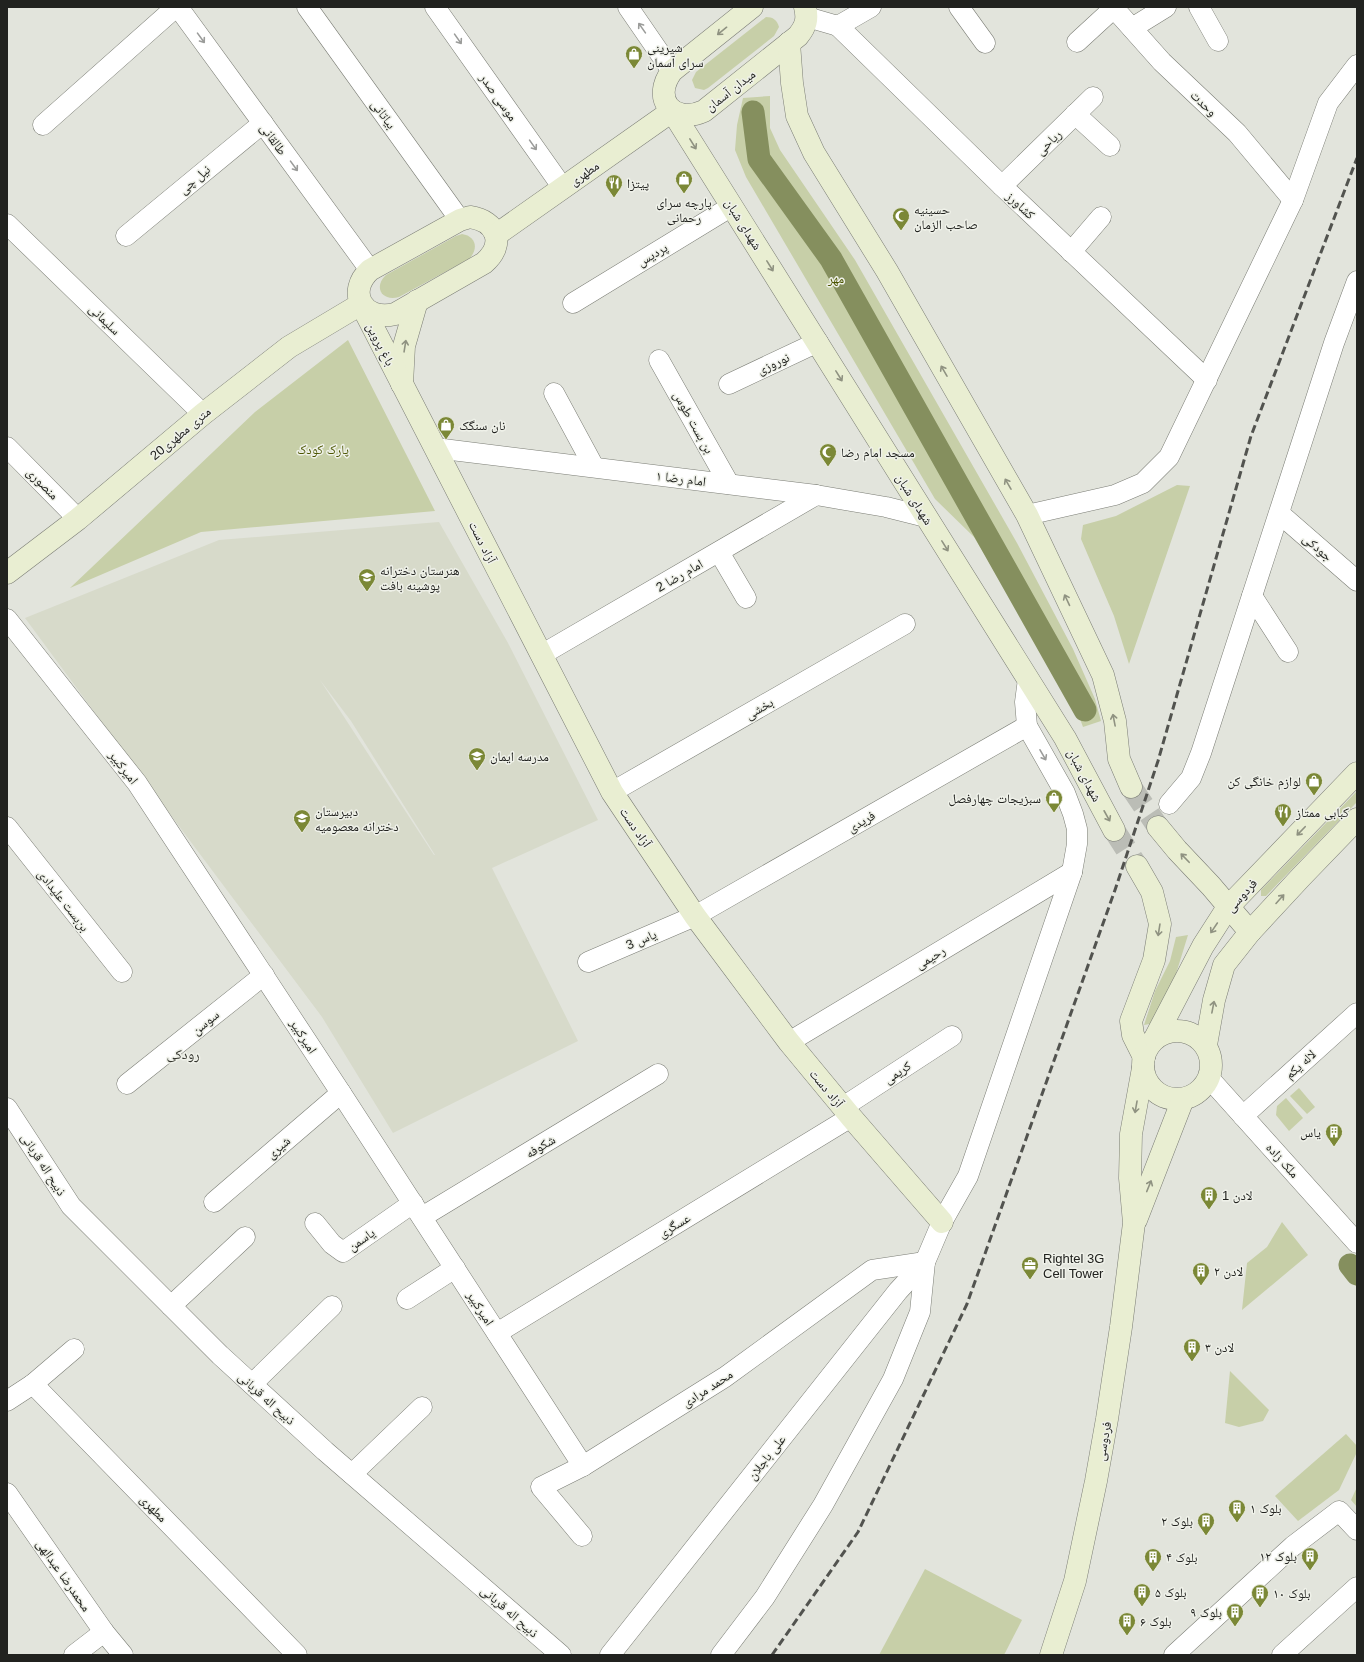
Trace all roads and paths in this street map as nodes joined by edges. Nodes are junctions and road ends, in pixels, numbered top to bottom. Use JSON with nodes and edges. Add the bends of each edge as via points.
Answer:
{"nodes":[{"id":1,"x":177,"y":7,"type":"edge"},
{"id":2,"x":307,"y":7,"type":"edge"},
{"id":3,"x":436,"y":7,"type":"edge"},
{"id":4,"x":628,"y":7,"type":"edge"},
{"id":5,"x":752,"y":7,"type":"edge"},
{"id":6,"x":871,"y":7,"type":"edge"},
{"id":7,"x":959,"y":7,"type":"edge"},
{"id":8,"x":1166,"y":7,"type":"edge"},
{"id":9,"x":1199,"y":7,"type":"edge"},
{"id":10,"x":1114,"y":8,"type":"edge"},
{"id":11,"x":806,"y":12,"type":"edge"},
{"id":12,"x":838,"y":26,"type":"junction"},
{"id":13,"x":1132,"y":28,"type":"junction"},
{"id":14,"x":1218,"y":41,"type":"dead end"},
{"id":15,"x":1077,"y":42,"type":"dead end"},
{"id":16,"x":789,"y":43,"type":"junction"},
{"id":17,"x":985,"y":43,"type":"dead end"},
{"id":18,"x":1357,"y":65,"type":"edge"},
{"id":19,"x":672,"y":71,"type":"junction"},
{"id":20,"x":1093,"y":97,"type":"dead end"},
{"id":21,"x":672,"y":111,"type":"junction"},
{"id":22,"x":1075,"y":114,"type":"junction"},
{"id":23,"x":263,"y":123,"type":"junction"},
{"id":24,"x":43,"y":125,"type":"dead end"},
{"id":25,"x":1110,"y":146,"type":"dead end"},
{"id":26,"x":1002,"y":186,"type":"junction"},
{"id":27,"x":563,"y":188,"type":"junction"},
{"id":28,"x":1293,"y":200,"type":"junction"},
{"id":29,"x":732,"y":206,"type":"junction"},
{"id":30,"x":1101,"y":217,"type":"dead end"},
{"id":31,"x":460,"y":220,"type":"junction"},
{"id":32,"x":7,"y":224,"type":"edge"},
{"id":33,"x":496,"y":235,"type":"junction"},
{"id":34,"x":126,"y":236,"type":"dead end"},
{"id":35,"x":1071,"y":252,"type":"junction"},
{"id":36,"x":370,"y":270,"type":"junction"},
{"id":37,"x":1357,"y":282,"type":"edge"},
{"id":38,"x":417,"y":301,"type":"junction"},
{"id":39,"x":573,"y":303,"type":"dead end"},
{"id":40,"x":361,"y":304,"type":"junction"},
{"id":41,"x":818,"y":342,"type":"junction"},
{"id":42,"x":659,"y":360,"type":"dead end"},
{"id":43,"x":1207,"y":380,"type":"junction"},
{"id":44,"x":729,"y":384,"type":"dead end"},
{"id":45,"x":402,"y":385,"type":"junction"},
{"id":46,"x":554,"y":393,"type":"dead end"},
{"id":47,"x":203,"y":414,"type":"junction"},
{"id":48,"x":7,"y":447,"type":"edge"},
{"id":49,"x":434,"y":448,"type":"junction"},
{"id":50,"x":594,"y":467,"type":"junction"},
{"id":51,"x":728,"y":484,"type":"junction"},
{"id":52,"x":816,"y":495,"type":"junction"},
{"id":53,"x":1280,"y":514,"type":"junction"},
{"id":54,"x":1026,"y":515,"type":"junction"},
{"id":55,"x":926,"y":517,"type":"junction"},
{"id":56,"x":78,"y":519,"type":"junction"},
{"id":57,"x":719,"y":552,"type":"junction"},
{"id":58,"x":7,"y":573,"type":"edge"},
{"id":59,"x":1357,"y":581,"type":"edge"},
{"id":60,"x":1252,"y":596,"type":"junction"},
{"id":61,"x":746,"y":598,"type":"dead end"},
{"id":62,"x":7,"y":619,"type":"edge"},
{"id":63,"x":905,"y":624,"type":"dead end"},
{"id":64,"x":1288,"y":652,"type":"dead end"},
{"id":65,"x":541,"y":655,"type":"junction"},
{"id":66,"x":1028,"y":679,"type":"junction"},
{"id":67,"x":1027,"y":726,"type":"junction"},
{"id":68,"x":1357,"y":773,"type":"edge"},
{"id":69,"x":1131,"y":787,"type":"tunnel mouth"},
{"id":70,"x":612,"y":792,"type":"junction"},
{"id":71,"x":1169,"y":804,"type":"dead end"},
{"id":72,"x":1357,"y":819,"type":"edge"},
{"id":73,"x":1158,"y":826,"type":"tunnel mouth"},
{"id":74,"x":7,"y":827,"type":"edge"},
{"id":75,"x":1114,"y":830,"type":"tunnel mouth"},
{"id":76,"x":1137,"y":866,"type":"tunnel mouth"},
{"id":77,"x":1072,"y":872,"type":"junction"},
{"id":78,"x":1228,"y":907,"type":"junction"},
{"id":79,"x":695,"y":916,"type":"junction"},
{"id":80,"x":1250,"y":932,"type":"junction"},
{"id":81,"x":588,"y":962,"type":"dead end"},
{"id":82,"x":122,"y":972,"type":"dead end"},
{"id":83,"x":264,"y":975,"type":"junction"},
{"id":84,"x":1357,"y":1013,"type":"edge"},
{"id":85,"x":952,"y":1036,"type":"dead end"},
{"id":86,"x":1155,"y":1038,"type":"junction"},
{"id":87,"x":789,"y":1042,"type":"junction"},
{"id":88,"x":1206,"y":1045,"type":"junction"},
{"id":89,"x":1143,"y":1063,"type":"junction"},
{"id":90,"x":658,"y":1074,"type":"dead end"},
{"id":91,"x":1209,"y":1078,"type":"junction"},
{"id":92,"x":127,"y":1084,"type":"dead end"},
{"id":93,"x":341,"y":1093,"type":"junction"},
{"id":94,"x":1184,"y":1098,"type":"junction"},
{"id":95,"x":7,"y":1108,"type":"edge"},
{"id":96,"x":847,"y":1112,"type":"junction"},
{"id":97,"x":1243,"y":1116,"type":"junction"},
{"id":98,"x":214,"y":1202,"type":"dead end"},
{"id":99,"x":417,"y":1210,"type":"junction"},
{"id":100,"x":942,"y":1222,"type":"junction"},
{"id":101,"x":315,"y":1223,"type":"dead end"},
{"id":102,"x":1134,"y":1223,"type":"junction"},
{"id":103,"x":245,"y":1237,"type":"dead end"},
{"id":104,"x":1356,"y":1239,"type":"edge"},
{"id":105,"x":925,"y":1262,"type":"junction"},
{"id":106,"x":455,"y":1268,"type":"junction"},
{"id":107,"x":406,"y":1299,"type":"dead end"},
{"id":108,"x":171,"y":1306,"type":"junction"},
{"id":109,"x":332,"y":1306,"type":"dead end"},
{"id":110,"x":497,"y":1333,"type":"junction"},
{"id":111,"x":74,"y":1349,"type":"dead end"},
{"id":112,"x":33,"y":1384,"type":"junction"},
{"id":113,"x":252,"y":1384,"type":"junction"},
{"id":114,"x":7,"y":1401,"type":"edge"},
{"id":115,"x":422,"y":1407,"type":"dead end"},
{"id":116,"x":583,"y":1466,"type":"junction"},
{"id":117,"x":352,"y":1474,"type":"junction"},
{"id":118,"x":7,"y":1493,"type":"edge"},
{"id":119,"x":13,"y":1515,"type":"edge"},
{"id":120,"x":1357,"y":1530,"type":"edge"},
{"id":121,"x":582,"y":1536,"type":"dead end"},
{"id":122,"x":1357,"y":1587,"type":"edge"},
{"id":123,"x":104,"y":1632,"type":"junction"},
{"id":124,"x":74,"y":1655,"type":"edge"},
{"id":125,"x":123,"y":1655,"type":"edge"},
{"id":126,"x":296,"y":1655,"type":"edge"},
{"id":127,"x":560,"y":1655,"type":"edge"},
{"id":128,"x":610,"y":1655,"type":"edge"},
{"id":129,"x":721,"y":1655,"type":"edge"},
{"id":130,"x":1051,"y":1655,"type":"edge"},
{"id":131,"x":1174,"y":1655,"type":"edge"},
{"id":132,"x":1282,"y":1655,"type":"edge"}],
"edges":[{"from":1,"to":23,"type":"street","name":"طالقانی","one_way":true},
{"from":1,"to":24,"type":"street"},
{"from":2,"to":31,"type":"street","name":"بیاتانی"},
{"from":3,"to":27,"type":"street","name":"موسی صدر","one_way":true},
{"from":19,"to":4,"type":"street","one_way":true},
{"from":5,"to":19,"type":"street","one_way":true},
{"from":6,"to":12,"type":"street"},
{"from":7,"to":17,"type":"street"},
{"from":8,"to":13,"type":"street"},
{"from":9,"to":14,"type":"street"},
{"from":10,"to":13,"type":"street","name":"وحدت"},
{"from":10,"to":15,"type":"street"},
{"from":11,"to":12,"type":"street"},
{"from":11,"to":16,"type":"street","name":"میدان آسمان","via":[[805,28]]},
{"from":12,"to":26,"type":"street","name":"کشاورز"},
{"from":13,"to":28,"type":"street","name":"وحدت","via":[[1162,62],[1237,133]]},
{"from":16,"to":21,"type":"street","name":"میدان آسمان","via":[[704,111],[694,116],[683,116]]},
{"from":54,"to":16,"type":"street","one_way":true,"via":[[887,271],[814,153],[797,116]]},
{"from":18,"to":28,"type":"street","via":[[1328,103]]},
{"from":19,"to":21,"type":"street","via":[[665,80],[662,91],[665,102]]},
{"from":20,"to":22,"type":"street","name":"ریاحی"},
{"from":21,"to":27,"type":"street","name":"مطهری"},
{"from":21,"to":29,"type":"street","name":"شهدای شبان","one_way":true},
{"from":22,"to":25,"type":"street"},
{"from":22,"to":26,"type":"street","name":"ریاحی"},
{"from":23,"to":34,"type":"street","name":"نیل چی"},
{"from":23,"to":36,"type":"street","name":"طالقانی","one_way":true},
{"from":26,"to":35,"type":"street","name":"کشاورز"},
{"from":27,"to":33,"type":"street","name":"مطهری"},
{"from":28,"to":43,"type":"street"},
{"from":29,"to":39,"type":"street","name":"پردیس"},
{"from":29,"to":41,"type":"street","name":"شهدای شبان","one_way":true},
{"from":30,"to":35,"type":"street"},
{"from":31,"to":33,"type":"street","via":[[470,217],[481,219],[490,225]]},
{"from":31,"to":36,"type":"street"},
{"from":32,"to":47,"type":"street","name":"سلیمانی"},
{"from":33,"to":38,"type":"street","via":[[496,246],[492,256],[484,263]]},
{"from":35,"to":43,"type":"street","name":"کشاورز"},
{"from":36,"to":40,"type":"street","via":[[363,277],[359,290]]},
{"from":37,"to":53,"type":"street","via":[[1334,343]]},
{"from":38,"to":40,"type":"street","via":[[395,314],[385,316],[372,314]]},
{"from":45,"to":38,"type":"street","one_way":true,"via":[[404,346]]},
{"from":40,"to":45,"type":"street","name":"باغ پروین"},
{"from":40,"to":47,"type":"street","name":"20متری مطهری","via":[[289,347]]},
{"from":41,"to":44,"type":"street","name":"نوروزی"},
{"from":41,"to":55,"type":"street","name":"شهدای شبان","one_way":true},
{"from":42,"to":51,"type":"street","name":"بن بست طوس"},
{"from":43,"to":54,"type":"street","via":[[1170,457],[1142,483],[1115,495]]},
{"from":45,"to":49,"type":"street","name":"آزاد دست"},
{"from":46,"to":50,"type":"street"},
{"from":47,"to":56,"type":"street","name":"20متری مطهری"},
{"from":48,"to":56,"type":"street","name":"منصوری"},
{"from":49,"to":50,"type":"street","name":"امام رضا ۱"},
{"from":49,"to":65,"type":"street","name":"آزاد دست"},
{"from":50,"to":51,"type":"street","name":"امام رضا ۱"},
{"from":51,"to":52,"type":"street","name":"امام رضا ۱"},
{"from":52,"to":55,"type":"street","name":"امام رضا ۱"},
{"from":52,"to":57,"type":"street","name":"امام رضا 2"},
{"from":53,"to":59,"type":"street","name":"جودکی"},
{"from":53,"to":60,"type":"street"},
{"from":69,"to":54,"type":"street","one_way":true,"via":[[1119,759],[1115,721],[1103,675]]},
{"from":55,"to":66,"type":"street","name":"شهدای شبان","one_way":true},
{"from":56,"to":58,"type":"street","name":"20متری مطهری"},
{"from":57,"to":61,"type":"street"},
{"from":57,"to":65,"type":"street","name":"امام رضا 2"},
{"from":60,"to":64,"type":"street"},
{"from":60,"to":71,"type":"street","via":[[1201,753],[1191,778]]},
{"from":62,"to":83,"type":"street","name":"امیرکبیر","via":[[137,783]]},
{"from":63,"to":70,"type":"street","name":"بخشی"},
{"from":65,"to":70,"type":"street","name":"آزاد دست"},
{"from":66,"to":67,"type":"street","via":[[1025,702]]},
{"from":66,"to":75,"type":"street","name":"شهدای شبان","one_way":true,"via":[[1065,738]]},
{"from":67,"to":77,"type":"street","one_way":true,"via":[[1065,793],[1073,814],[1077,844]]},
{"from":67,"to":79,"type":"street","name":"فریدی"},
{"from":68,"to":78,"type":"street","name":"فردوسی","one_way":true},
{"from":70,"to":79,"type":"street","name":"آزاد دست"},
{"from":80,"to":72,"type":"street","one_way":true},
{"from":78,"to":73,"type":"street","one_way":true},
{"from":74,"to":82,"type":"street","name":"بن‌بست علیدادی"},
{"from":76,"to":89,"type":"street","one_way":true,"via":[[1152,892],[1160,924],[1154,960],[1131,1021]]},
{"from":77,"to":87,"type":"street","name":"رحیمی"},
{"from":77,"to":100,"type":"street","via":[[968,1176]]},
{"from":78,"to":80,"type":"street"},
{"from":78,"to":86,"type":"street","name":"فردوسی","one_way":true,"via":[[1203,946]]},
{"from":79,"to":81,"type":"street","name":"یاس 3"},
{"from":79,"to":87,"type":"street","name":"آزاد دست"},
{"from":88,"to":80,"type":"street","one_way":true,"via":[[1214,1000],[1224,965]]},
{"from":83,"to":92,"type":"street","name":"سوسن"},
{"from":83,"to":93,"type":"street","name":"امیرکبیر"},
{"from":84,"to":97,"type":"street","name":"لاله یکم"},
{"from":85,"to":96,"type":"street","name":"کریمی"},
{"from":86,"to":88,"type":"street","via":[[1165,1032],[1188,1032]]},
{"from":86,"to":89,"type":"street","via":[[1148,1047]]},
{"from":87,"to":96,"type":"street","name":"آزاد دست"},
{"from":88,"to":91,"type":"street","via":[[1212,1067]]},
{"from":89,"to":94,"type":"street","via":[[1146,1079],[1152,1088],[1172,1099]]},
{"from":89,"to":102,"type":"street","name":"فردوسی","one_way":true,"via":[[1131,1134],[1130,1178]]},
{"from":90,"to":99,"type":"street","name":"شکوفه"},
{"from":91,"to":94,"type":"street","via":[[1203,1087]]},
{"from":91,"to":97,"type":"street","name":"ملک زاده"},
{"from":93,"to":98,"type":"street","name":"شیری"},
{"from":93,"to":99,"type":"street","name":"امیرکبیر"},
{"from":102,"to":94,"type":"street","name":"فردوسی","one_way":true},
{"from":95,"to":108,"type":"street","name":"ذبیح اله قربانی","via":[[71,1206]]},
{"from":96,"to":100,"type":"street","name":"آزاد دست"},
{"from":96,"to":110,"type":"street","name":"عسگری"},
{"from":97,"to":104,"type":"street","name":"ملک زاده"},
{"from":99,"to":101,"type":"street","name":"یاسمن","via":[[343,1252],[332,1244]]},
{"from":99,"to":106,"type":"street","name":"امیرکبیر"},
{"from":100,"to":105,"type":"street"},
{"from":102,"to":130,"type":"street","name":"فردوسی","via":[[1121,1327],[1096,1481],[1075,1582]]},
{"from":103,"to":108,"type":"street"},
{"from":105,"to":116,"type":"street","name":"محمد مرادی","via":[[872,1270],[725,1377]]},
{"from":105,"to":128,"type":"street","name":"علی باجلان","via":[[898,1291]]},
{"from":105,"to":129,"type":"street","via":[[920,1312],[893,1379],[823,1505],[765,1597]]},
{"from":106,"to":107,"type":"street"},
{"from":106,"to":110,"type":"street","name":"امیرکبیر"},
{"from":108,"to":113,"type":"street","name":"ذبیح اله قربانی"},
{"from":109,"to":113,"type":"street"},
{"from":110,"to":116,"type":"street","name":"امیرکبیر"},
{"from":111,"to":112,"type":"street"},
{"from":112,"to":114,"type":"street"},
{"from":112,"to":126,"type":"street","name":"مطهری"},
{"from":113,"to":117,"type":"street","name":"ذبیح اله قربانی"},
{"from":115,"to":117,"type":"street"},
{"from":116,"to":121,"type":"street","name":"محمد مرادی","via":[[541,1487]]},
{"from":117,"to":127,"type":"street","name":"ذبیح اله قربانی"},
{"from":118,"to":119,"type":"street","name":"محمدرضا عبدالهی"},
{"from":119,"to":123,"type":"street","name":"محمدرضا عبدالهی"},
{"from":120,"to":131,"type":"street","via":[[1340,1511],[1293,1546]]},
{"from":122,"to":132,"type":"street"},
{"from":123,"to":124,"type":"street"},
{"from":123,"to":125,"type":"street","name":"محمدرضا عبدالهی"}]}
